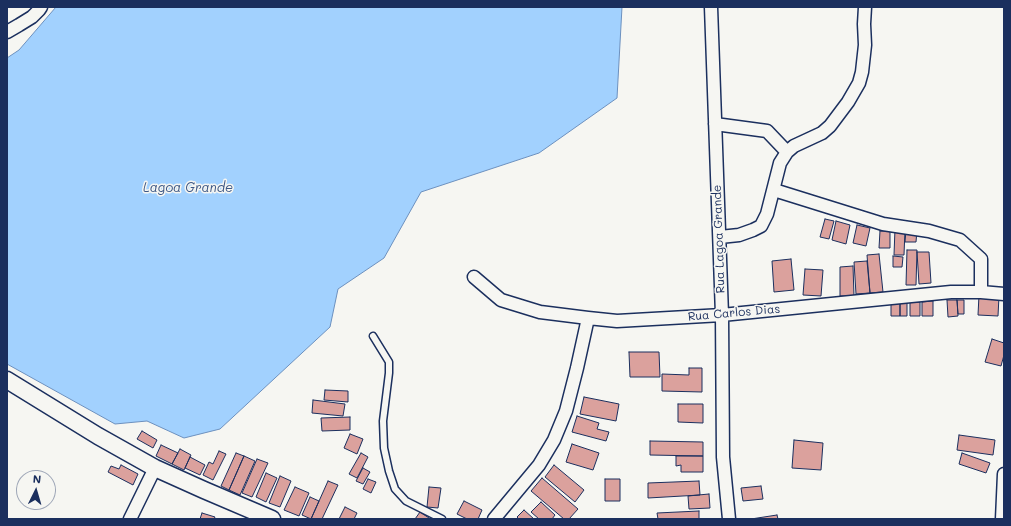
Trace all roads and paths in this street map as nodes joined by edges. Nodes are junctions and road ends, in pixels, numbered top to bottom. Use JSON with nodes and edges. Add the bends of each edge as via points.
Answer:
{"nodes":[{"id":1,"x":41,"y":7,"type":"edge"},
{"id":2,"x":711,"y":7,"type":"edge"},
{"id":3,"x":865,"y":7,"type":"edge"},
{"id":4,"x":7,"y":32,"type":"edge"},
{"id":5,"x":715,"y":124,"type":"junction"},
{"id":6,"x":787,"y":152,"type":"junction"},
{"id":7,"x":774,"y":190,"type":"junction"},
{"id":8,"x":720,"y":237,"type":"junction"},
{"id":9,"x":474,"y":277,"type":"dead end"},
{"id":10,"x":981,"y":292,"type":"junction"},
{"id":11,"x":1004,"y":294,"type":"edge"},
{"id":12,"x":722,"y":315,"type":"junction"},
{"id":13,"x":588,"y":318,"type":"junction"},
{"id":14,"x":373,"y":336,"type":"dead end"},
{"id":15,"x":7,"y":380,"type":"edge"},
{"id":16,"x":155,"y":468,"type":"junction"},
{"id":17,"x":1004,"y":474,"type":"edge"},
{"id":18,"x":130,"y":519,"type":"edge"},
{"id":19,"x":272,"y":519,"type":"edge"},
{"id":20,"x":442,"y":519,"type":"edge"},
{"id":21,"x":494,"y":519,"type":"edge"},
{"id":22,"x":729,"y":519,"type":"edge"},
{"id":23,"x":1002,"y":519,"type":"edge"}],
"edges":[{"from":1,"to":4,"type":"street","via":[[32,17]]},
{"from":2,"to":5,"type":"street","name":"Rua Lagoa Grande"},
{"from":3,"to":6,"type":"street","via":[[864,58],[859,84],[830,126]]},
{"from":5,"to":6,"type":"street","via":[[766,131]]},
{"from":5,"to":8,"type":"street","name":"Rua Lagoa Grande"},
{"from":6,"to":7,"type":"street","via":[[780,163]]},
{"from":7,"to":8,"type":"street","via":[[761,226],[739,235]]},
{"from":7,"to":10,"type":"street","via":[[883,224],[929,231],[960,240],[981,259]]},
{"from":8,"to":12,"type":"street","name":"Rua Lagoa Grande"},
{"from":9,"to":13,"type":"street","name":"Rua Carlos Dias","via":[[501,300],[540,312]]},
{"from":10,"to":11,"type":"street","name":"Rua Carlos Dias"},
{"from":10,"to":12,"type":"street","name":"Rua Carlos Dias","via":[[951,292]]},
{"from":12,"to":13,"type":"street","name":"Rua Carlos Dias","via":[[617,321]]},
{"from":12,"to":22,"type":"street","name":"Rua Lagoa Grande","via":[[723,457]]},
{"from":13,"to":21,"type":"street","via":[[566,411],[554,440],[540,465]]},
{"from":14,"to":20,"type":"lane","via":[[389,362],[383,421],[384,448],[395,489],[406,501]]},
{"from":15,"to":16,"type":"street"},
{"from":16,"to":18,"type":"street"},
{"from":16,"to":19,"type":"street"},
{"from":17,"to":23,"type":"street"}]}
